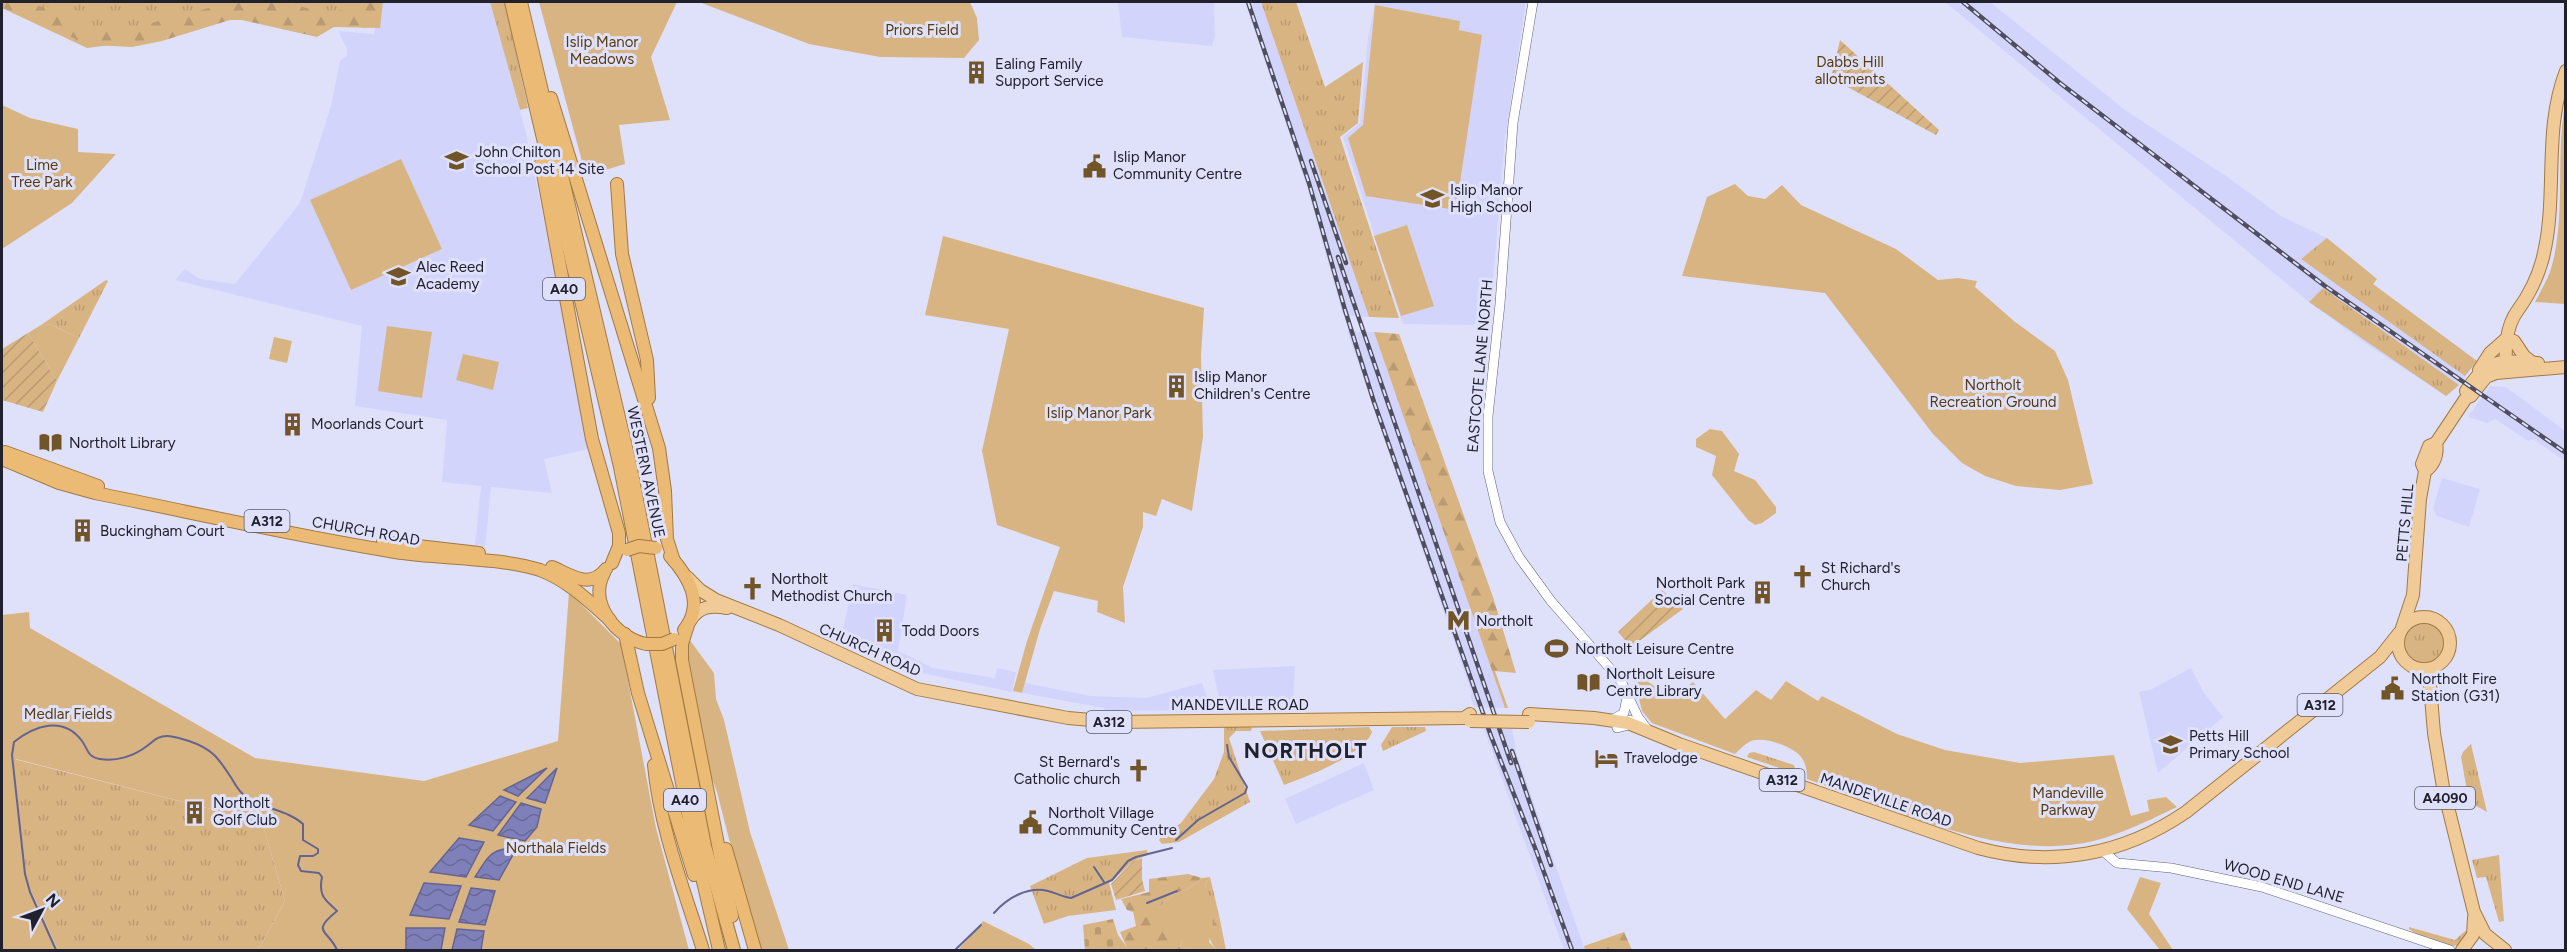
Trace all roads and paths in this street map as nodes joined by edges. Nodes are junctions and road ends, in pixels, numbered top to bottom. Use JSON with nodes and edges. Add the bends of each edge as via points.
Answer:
{"nodes":[{"id":1,"x":1533,"y":2,"type":"edge"},
{"id":2,"x":517,"y":4,"type":"edge"},
{"id":3,"x":2565,"y":71,"type":"edge"},
{"id":4,"x":616,"y":184,"type":"dead end"},
{"id":5,"x":2510,"y":340,"type":"junction"},
{"id":6,"x":2533,"y":363,"type":"junction"},
{"id":7,"x":2509,"y":367,"type":"junction"},
{"id":8,"x":2549,"y":367,"type":"junction"},
{"id":9,"x":2565,"y":367,"type":"edge"},
{"id":10,"x":2477,"y":374,"type":"junction"},
{"id":11,"x":2466,"y":398,"type":"junction"},
{"id":12,"x":650,"y":417,"type":"junction"},
{"id":13,"x":2,"y":450,"type":"edge"},
{"id":14,"x":2,"y":459,"type":"edge"},
{"id":15,"x":674,"y":561,"type":"junction"},
{"id":16,"x":609,"y":566,"type":"junction"},
{"id":17,"x":686,"y":576,"type":"junction"},
{"id":18,"x":2415,"y":579,"type":"junction"},
{"id":19,"x":748,"y":613,"type":"junction"},
{"id":20,"x":2435,"y":619,"type":"junction"},
{"id":21,"x":610,"y":620,"type":"junction"},
{"id":22,"x":689,"y":623,"type":"junction"},
{"id":23,"x":2401,"y":630,"type":"junction"},
{"id":24,"x":625,"y":634,"type":"junction"},
{"id":25,"x":2380,"y":657,"type":"junction"},
{"id":26,"x":2446,"y":658,"type":"junction"},
{"id":27,"x":2409,"y":664,"type":"junction"},
{"id":28,"x":2431,"y":690,"type":"junction"},
{"id":29,"x":1018,"y":709,"type":"joint"},
{"id":30,"x":1624,"y":720,"type":"junction"},
{"id":31,"x":1647,"y":729,"type":"junction"},
{"id":32,"x":1666,"y":739,"type":"junction"},
{"id":33,"x":652,"y":740,"type":"junction"},
{"id":34,"x":703,"y":767,"type":"junction"},
{"id":35,"x":2103,"y":851,"type":"junction"},
{"id":36,"x":2472,"y":905,"type":"junction"},
{"id":37,"x":2487,"y":938,"type":"junction"},
{"id":38,"x":2421,"y":942,"type":"junction"},
{"id":39,"x":2464,"y":947,"type":"edge"},
{"id":40,"x":703,"y":951,"type":"edge"},
{"id":41,"x":719,"y":951,"type":"edge"},
{"id":42,"x":736,"y":951,"type":"edge"},
{"id":43,"x":755,"y":951,"type":"edge"},
{"id":44,"x":2434,"y":951,"type":"edge"},
{"id":45,"x":2450,"y":951,"type":"edge"},
{"id":46,"x":2505,"y":951,"type":"edge"}],
"edges":[{"from":1,"to":30,"type":"street","name":"EASTCOTE LANE NORTH","via":[[1513,123],[1488,416],[1488,471],[1500,522],[1519,557],[1534,580],[1621,681],[1625,690]]},
{"from":2,"to":12,"type":"highway","number":"A40"},
{"from":2,"to":16,"type":"highway","number":"A40","via":[[592,439],[619,533],[619,546]]},
{"from":2,"to":41,"type":"highway","name":"WESTERN AVENUE","number":"A40","via":[[620,467],[693,839]]},
{"from":2,"to":42,"type":"highway","name":"WESTERN AVENUE","number":"A40","via":[[630,464],[705,846]]},
{"from":3,"to":5,"type":"main road","via":[[2552,123],[2546,237],[2541,262]]},
{"from":4,"to":12,"type":"highway","via":[[622,254],[647,360]]},
{"from":5,"to":6,"type":"main road"},
{"from":5,"to":7,"type":"main road"},
{"from":5,"to":10,"type":"main road","via":[[2487,358]]},
{"from":6,"to":7,"type":"main road","number":"A312"},
{"from":6,"to":8,"type":"main road","number":"A312"},
{"from":7,"to":8,"type":"main road","number":"A312"},
{"from":7,"to":10,"type":"main road","number":"A312","via":[[2488,365]]},
{"from":7,"to":11,"type":"main road","number":"A312","via":[[2489,375]]},
{"from":8,"to":9,"type":"main road","number":"A312"},
{"from":10,"to":11,"type":"main road","number":"A312","via":[[2465,392]]},
{"from":11,"to":18,"type":"main road","name":"PETTS HILL","number":"A312","via":[[2436,442],[2429,446],[2422,464],[2425,471]]},
{"from":12,"to":15,"type":"highway","number":"A40","via":[[662,465],[667,539]]},
{"from":13,"to":16,"type":"highway","name":"CHURCH ROAD","number":"A312","via":[[97,486],[290,526],[531,560],[580,580],[595,580]]},
{"from":14,"to":21,"type":"highway","name":"CHURCH ROAD","number":"A312","via":[[58,483],[95,493],[334,542],[530,567],[568,584]]},
{"from":15,"to":16,"type":"highway","number":"A312","bridge":true,"via":[[656,548],[639,546],[627,550]]},
{"from":15,"to":17,"type":"highway","number":"A312"},
{"from":16,"to":21,"type":"highway","number":"A312","via":[[599,596]]},
{"from":17,"to":19,"type":"main road","number":"A312","via":[[710,597]]},
{"from":17,"to":22,"type":"highway","number":"A312","via":[[694,592]]},
{"from":18,"to":20,"type":"main road","name":"PETTS HILL","number":"A312","via":[[2420,604]]},
{"from":18,"to":23,"type":"main road","name":"PETTS HILL","number":"A312","via":[[2411,606]]},
{"from":19,"to":22,"type":"main road","number":"A312","via":[[710,607],[696,612]]},
{"from":19,"to":29,"type":"main road","name":"CHURCH ROAD","number":"A312","via":[[916,689]]},
{"from":20,"to":23,"type":"main road","via":[[2420,617]]},
{"from":20,"to":26,"type":"main road","via":[[2446,628],[2450,638]]},
{"from":21,"to":24,"type":"highway","number":"A312"},
{"from":22,"to":24,"type":"highway","number":"A312","bridge":true,"via":[[674,639],[662,644],[636,642]]},
{"from":22,"to":34,"type":"highway","number":"A40","via":[[682,660]]},
{"from":23,"to":25,"type":"main road","name":"PETTS HILL","number":"A312"},
{"from":23,"to":27,"type":"main road","via":[[2399,651]]},
{"from":24,"to":33,"type":"highway","number":"A40"},
{"from":25,"to":27,"type":"main road","via":[[2392,654]]},
{"from":25,"to":35,"type":"main road","name":"PETTS HILL","number":"A312","via":[[2186,812],[2138,840]]},
{"from":26,"to":27,"type":"main road","via":[[2433,668]]},
{"from":26,"to":28,"type":"main road","number":"A4090","via":[[2433,676]]},
{"from":27,"to":28,"type":"main road","via":[[2427,677]]},
{"from":28,"to":36,"type":"main road","number":"A4090","via":[[2445,796]]},
{"from":29,"to":30,"type":"main road","name":"MANDEVILLE ROAD","number":"A312","via":[[1103,722]]},
{"from":30,"to":31,"type":"main road","name":"MANDEVILLE ROAD","number":"A312"},
{"from":30,"to":31,"type":"street","name":"EASTCOTE LANE NORTH","via":[[1638,717]]},
{"from":30,"to":32,"type":"main road","name":"MANDEVILLE ROAD","number":"A312"},
{"from":31,"to":32,"type":"main road","name":"MANDEVILLE ROAD","number":"A312"},
{"from":32,"to":35,"type":"main road","name":"MANDEVILLE ROAD","number":"A312","via":[[1987,850],[2055,857]]},
{"from":33,"to":40,"type":"highway","via":[[658,800]]},
{"from":33,"to":41,"type":"highway","number":"A40"},
{"from":34,"to":42,"type":"highway","number":"A40"},
{"from":34,"to":43,"type":"highway"},
{"from":35,"to":38,"type":"street","name":"WOOD END LANE","via":[[2117,863],[2171,868],[2262,887]]},
{"from":36,"to":37,"type":"main road","number":"A4090"},
{"from":36,"to":39,"type":"main road","number":"A4090","via":[[2475,930]]},
{"from":37,"to":39,"type":"main road","via":[[2477,935]]},
{"from":37,"to":46,"type":"main road"},
{"from":38,"to":44,"type":"street","name":"WOOD END LANE"},
{"from":38,"to":45,"type":"street","name":"WOOD END LANE"}]}
